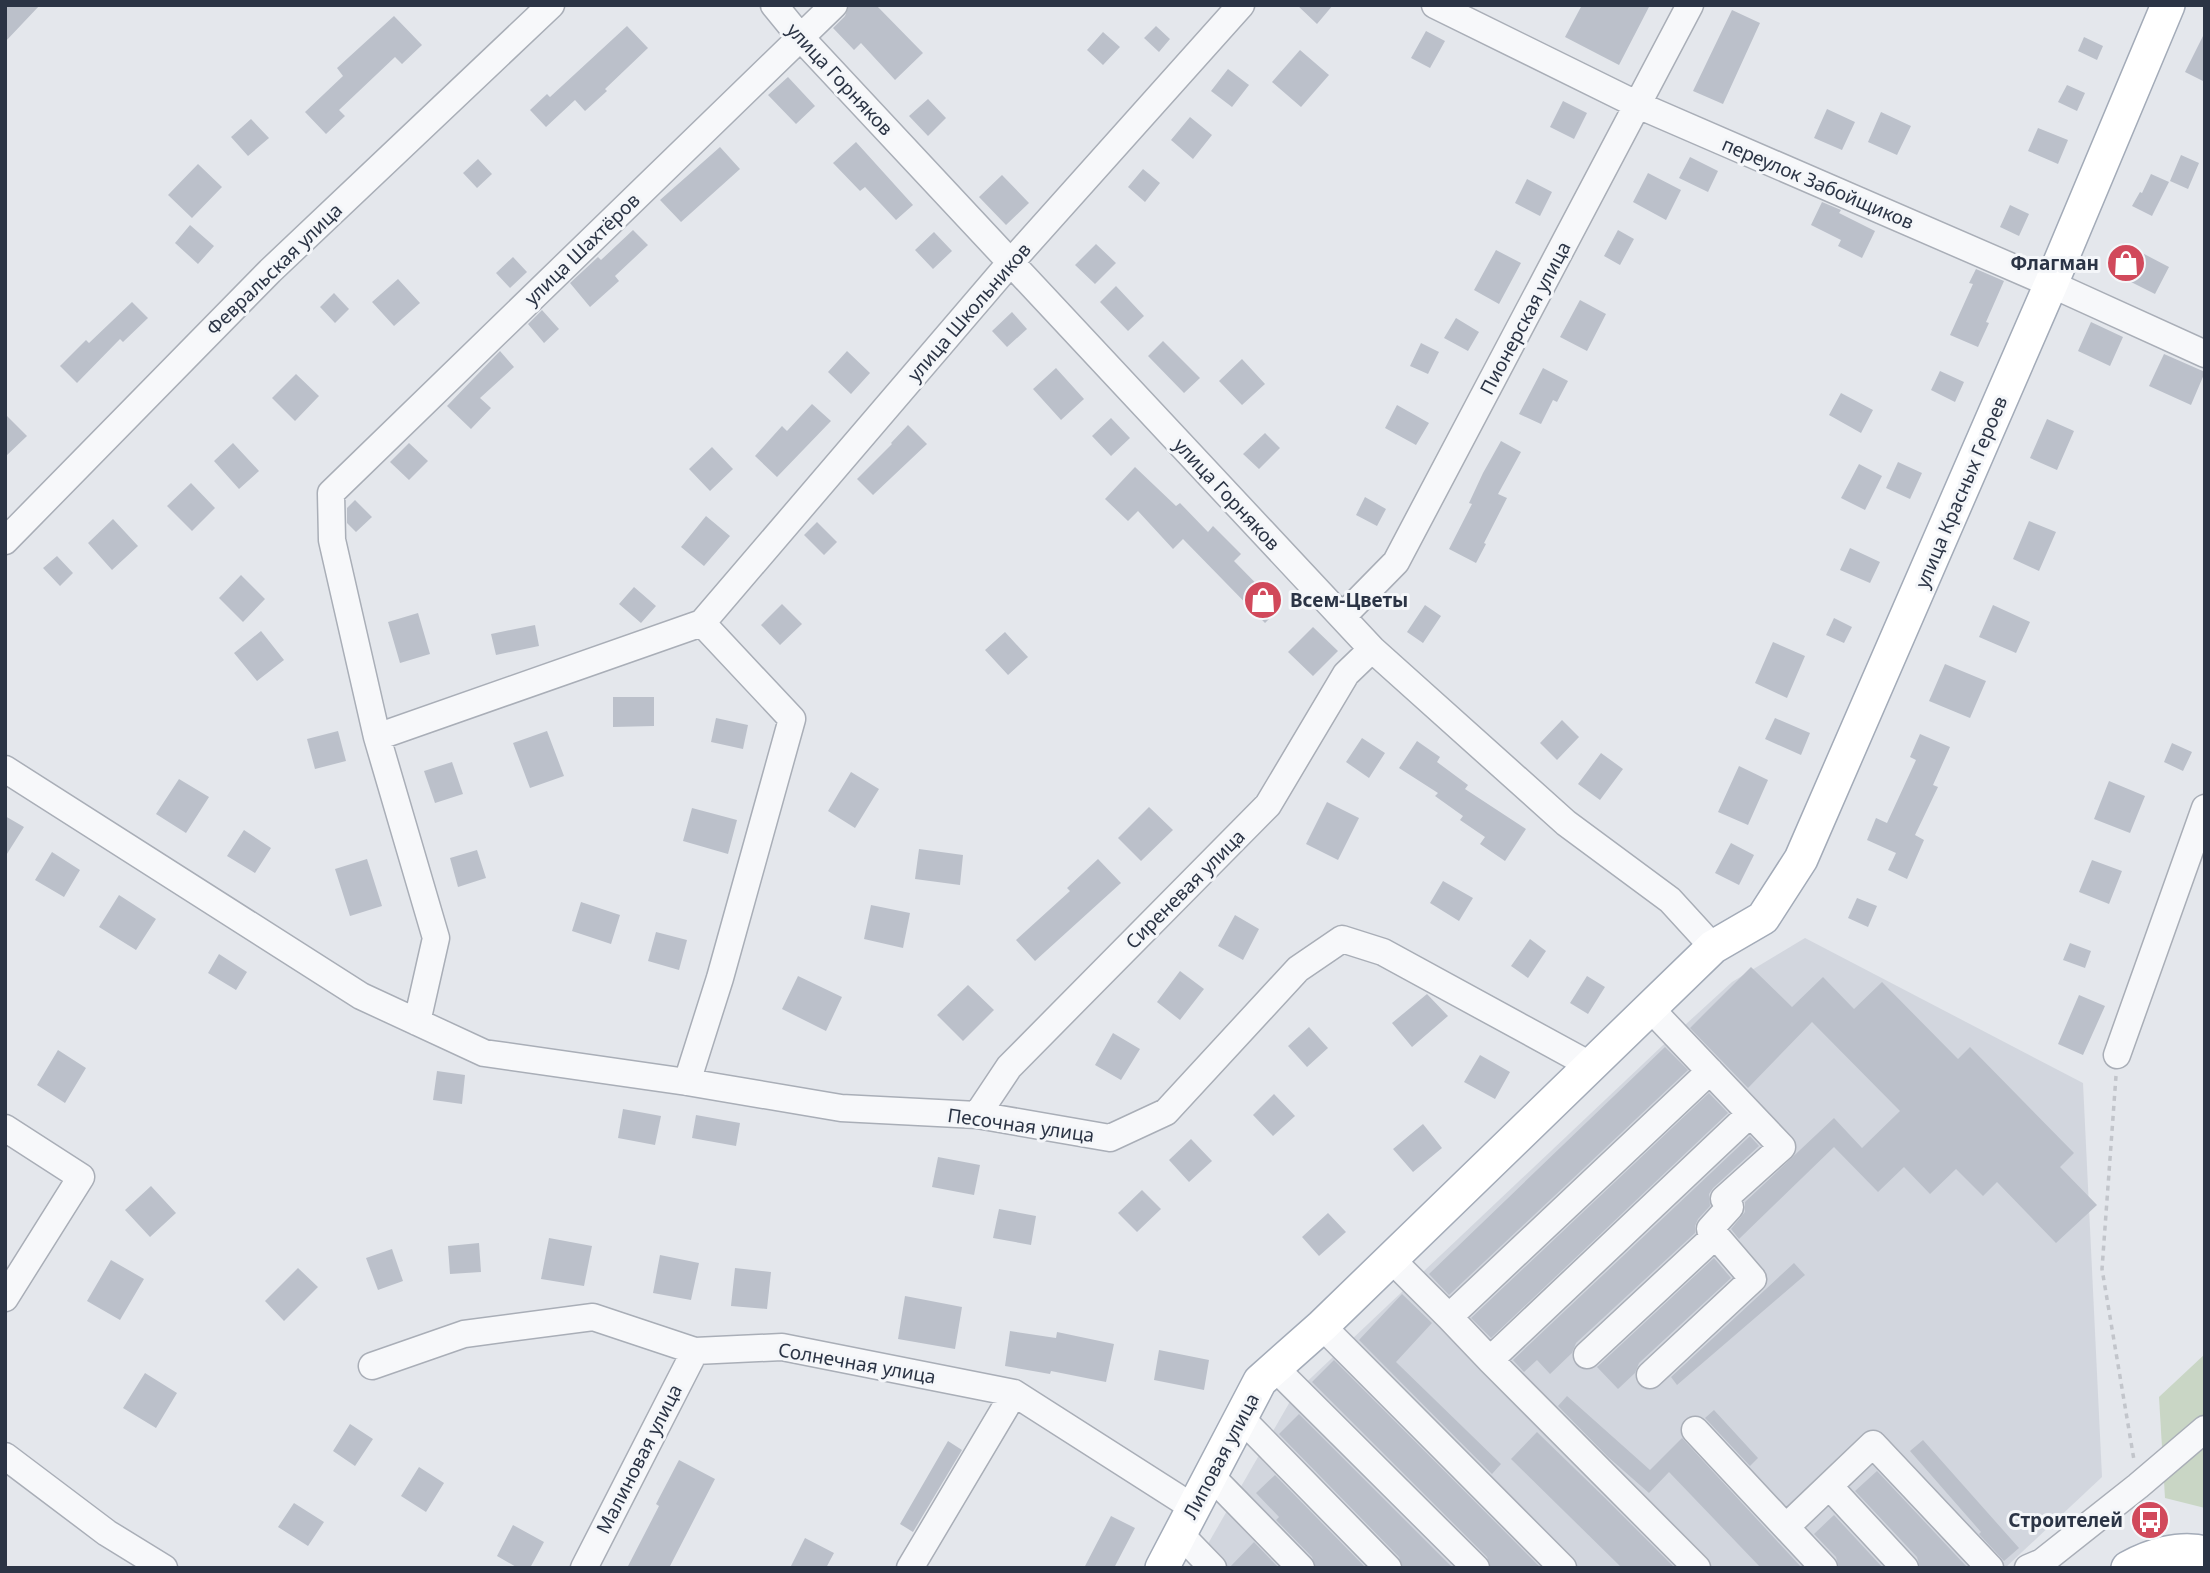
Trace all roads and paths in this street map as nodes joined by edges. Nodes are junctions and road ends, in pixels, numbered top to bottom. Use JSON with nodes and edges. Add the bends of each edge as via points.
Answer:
{"nodes":[{"id":1,"x":551,"y":5,"type":"edge"},
{"id":2,"x":774,"y":5,"type":"edge"},
{"id":3,"x":834,"y":5,"type":"edge"},
{"id":4,"x":1241,"y":5,"type":"edge"},
{"id":5,"x":1435,"y":5,"type":"edge"},
{"id":6,"x":1690,"y":5,"type":"edge"},
{"id":7,"x":2168,"y":5,"type":"edge"},
{"id":8,"x":801,"y":38,"type":"junction"},
{"id":9,"x":1638,"y":105,"type":"junction"},
{"id":10,"x":1011,"y":262,"type":"junction"},
{"id":11,"x":2051,"y":284,"type":"junction"},
{"id":12,"x":2205,"y":354,"type":"edge"},
{"id":13,"x":5,"y":541,"type":"edge"},
{"id":14,"x":1342,"y":617,"type":"junction"},
{"id":15,"x":702,"y":623,"type":"junction"},
{"id":16,"x":1372,"y":649,"type":"junction"},
{"id":17,"x":377,"y":737,"type":"junction"},
{"id":18,"x":5,"y":769,"type":"edge"},
{"id":19,"x":2205,"y":808,"type":"edge"},
{"id":20,"x":1713,"y":947,"type":"junction"},
{"id":21,"x":1649,"y":1007,"type":"junction"},
{"id":22,"x":417,"y":1022,"type":"junction"},
{"id":23,"x":2117,"y":1055,"type":"joint"},
{"id":24,"x":1590,"y":1065,"type":"junction"},
{"id":25,"x":1710,"y":1072,"type":"junction"},
{"id":26,"x":687,"y":1082,"type":"junction"},
{"id":27,"x":1750,"y":1114,"type":"junction"},
{"id":28,"x":977,"y":1115,"type":"junction"},
{"id":29,"x":5,"y":1128,"type":"edge"},
{"id":30,"x":1716,"y":1235,"type":"junction"},
{"id":31,"x":1391,"y":1259,"type":"junction"},
{"id":32,"x":5,"y":1298,"type":"edge"},
{"id":33,"x":1449,"y":1317,"type":"junction"},
{"id":34,"x":1322,"y":1326,"type":"junction"},
{"id":35,"x":695,"y":1351,"type":"junction"},
{"id":36,"x":1587,"y":1355,"type":"dead end"},
{"id":37,"x":1490,"y":1360,"type":"junction"},
{"id":38,"x":372,"y":1366,"type":"dead end"},
{"id":39,"x":1275,"y":1368,"type":"junction"},
{"id":40,"x":1650,"y":1375,"type":"dead end"},
{"id":41,"x":1014,"y":1393,"type":"junction"},
{"id":42,"x":1241,"y":1418,"type":"junction"},
{"id":43,"x":1695,"y":1430,"type":"dead end"},
{"id":44,"x":2205,"y":1430,"type":"edge"},
{"id":45,"x":5,"y":1457,"type":"edge"},
{"id":46,"x":1211,"y":1476,"type":"junction"},
{"id":47,"x":1829,"y":1486,"type":"junction"},
{"id":48,"x":2138,"y":1486,"type":"junction"},
{"id":49,"x":1187,"y":1521,"type":"junction"},
{"id":50,"x":1786,"y":1527,"type":"junction"},
{"id":51,"x":2205,"y":1553,"type":"edge"},
{"id":52,"x":161,"y":1567,"type":"edge"},
{"id":53,"x":584,"y":1568,"type":"edge"},
{"id":54,"x":910,"y":1568,"type":"edge"},
{"id":55,"x":1162,"y":1568,"type":"edge"},
{"id":56,"x":1213,"y":1568,"type":"edge"},
{"id":57,"x":1301,"y":1568,"type":"edge"},
{"id":58,"x":1388,"y":1568,"type":"edge"},
{"id":59,"x":1476,"y":1568,"type":"edge"},
{"id":60,"x":1563,"y":1568,"type":"edge"},
{"id":61,"x":1697,"y":1568,"type":"edge"},
{"id":62,"x":1824,"y":1568,"type":"edge"},
{"id":63,"x":1905,"y":1568,"type":"edge"},
{"id":64,"x":1990,"y":1568,"type":"edge"},
{"id":65,"x":2028,"y":1568,"type":"edge"},
{"id":66,"x":2128,"y":1568,"type":"edge"}],
"edges":[{"from":1,"to":13,"type":"street","name":"Февральская улица","via":[[270,271]]},
{"from":2,"to":8,"type":"street","name":"улица Горняков"},
{"from":3,"to":8,"type":"street","name":"улица Шахтёров"},
{"from":4,"to":10,"type":"street","name":"улица Школьников"},
{"from":5,"to":9,"type":"street","name":"переулок Забойщиков"},
{"from":6,"to":9,"type":"street","name":"Пионерская улица"},
{"from":7,"to":11,"type":"main road","name":"улица Красных Героев"},
{"from":8,"to":10,"type":"street","name":"улица Горняков"},
{"from":8,"to":17,"type":"street","name":"улица Шахтёров","via":[[331,493],[332,540]]},
{"from":9,"to":11,"type":"street","name":"переулок Забойщиков"},
{"from":9,"to":14,"type":"street","name":"Пионерская улица","via":[[1396,562]]},
{"from":10,"to":14,"type":"street","name":"улица Горняков"},
{"from":10,"to":15,"type":"street","name":"улица Школьников"},
{"from":11,"to":12,"type":"street","name":"переулок Забойщиков"},
{"from":11,"to":20,"type":"main road","name":"улица Красных Героев","via":[[1801,859],[1763,918]]},
{"from":14,"to":16,"type":"street","name":"улица Горняков"},
{"from":15,"to":17,"type":"street"},
{"from":15,"to":26,"type":"street","via":[[792,719]]},
{"from":16,"to":20,"type":"street","name":"улица Горняков","via":[[1566,823],[1670,900]]},
{"from":16,"to":28,"type":"street","name":"Сиреневая улица","via":[[1346,674],[1268,805],[1009,1067]]},
{"from":17,"to":22,"type":"street","via":[[436,938]]},
{"from":18,"to":22,"type":"street","name":"Песочная улица","via":[[361,996]]},
{"from":19,"to":23,"type":"street"},
{"from":20,"to":21,"type":"main road","name":"улица Красных Героев"},
{"from":21,"to":24,"type":"main road","name":"улица Красных Героев"},
{"from":21,"to":25,"type":"street"},
{"from":22,"to":26,"type":"street","name":"Песочная улица","via":[[484,1053]]},
{"from":23,"to":48,"type":"path","via":[[2102,1269]]},
{"from":24,"to":28,"type":"street","name":"Песочная улица","via":[[1383,952],[1342,939],[1298,970],[1166,1112],[1110,1138]]},
{"from":24,"to":31,"type":"main road","name":"Липовая улица"},
{"from":25,"to":27,"type":"street"},
{"from":25,"to":33,"type":"street"},
{"from":26,"to":28,"type":"street","name":"Песочная улица","via":[[841,1108]]},
{"from":27,"to":30,"type":"street","via":[[1782,1147],[1724,1199],[1730,1207],[1710,1229]]},
{"from":27,"to":37,"type":"street"},
{"from":29,"to":32,"type":"street","via":[[81,1177]]},
{"from":30,"to":36,"type":"street"},
{"from":30,"to":40,"type":"street","via":[[1753,1279]]},
{"from":31,"to":33,"type":"street"},
{"from":31,"to":34,"type":"main road","name":"Липовая улица"},
{"from":33,"to":37,"type":"street"},
{"from":34,"to":39,"type":"main road","name":"Липовая улица"},
{"from":34,"to":60,"type":"street"},
{"from":35,"to":38,"type":"street","name":"Солнечная улица","via":[[593,1317],[464,1334]]},
{"from":35,"to":41,"type":"street","name":"Солнечная улица","via":[[782,1347]]},
{"from":35,"to":53,"type":"street","name":"Малиновая улица"},
{"from":37,"to":61,"type":"street"},
{"from":39,"to":42,"type":"main road","name":"Липовая улица","via":[[1260,1381]]},
{"from":39,"to":59,"type":"street"},
{"from":41,"to":49,"type":"street","name":"Солнечная улица"},
{"from":41,"to":54,"type":"street"},
{"from":42,"to":46,"type":"main road","name":"Липовая улица"},
{"from":42,"to":58,"type":"street"},
{"from":43,"to":50,"type":"street"},
{"from":44,"to":48,"type":"street"},
{"from":45,"to":52,"type":"street","via":[[107,1534]]},
{"from":46,"to":49,"type":"main road","name":"Липовая улица"},
{"from":46,"to":57,"type":"street"},
{"from":47,"to":50,"type":"street"},
{"from":47,"to":63,"type":"street"},
{"from":47,"to":64,"type":"street","via":[[1873,1444]]},
{"from":48,"to":65,"type":"street","via":[[2042,1562]]},
{"from":49,"to":55,"type":"main road","name":"Липовая улица"},
{"from":49,"to":56,"type":"street","name":"Солнечная улица"},
{"from":50,"to":62,"type":"street"},
{"from":51,"to":66,"type":"main road","via":[[2194,1550],[2147,1557]]}]}
